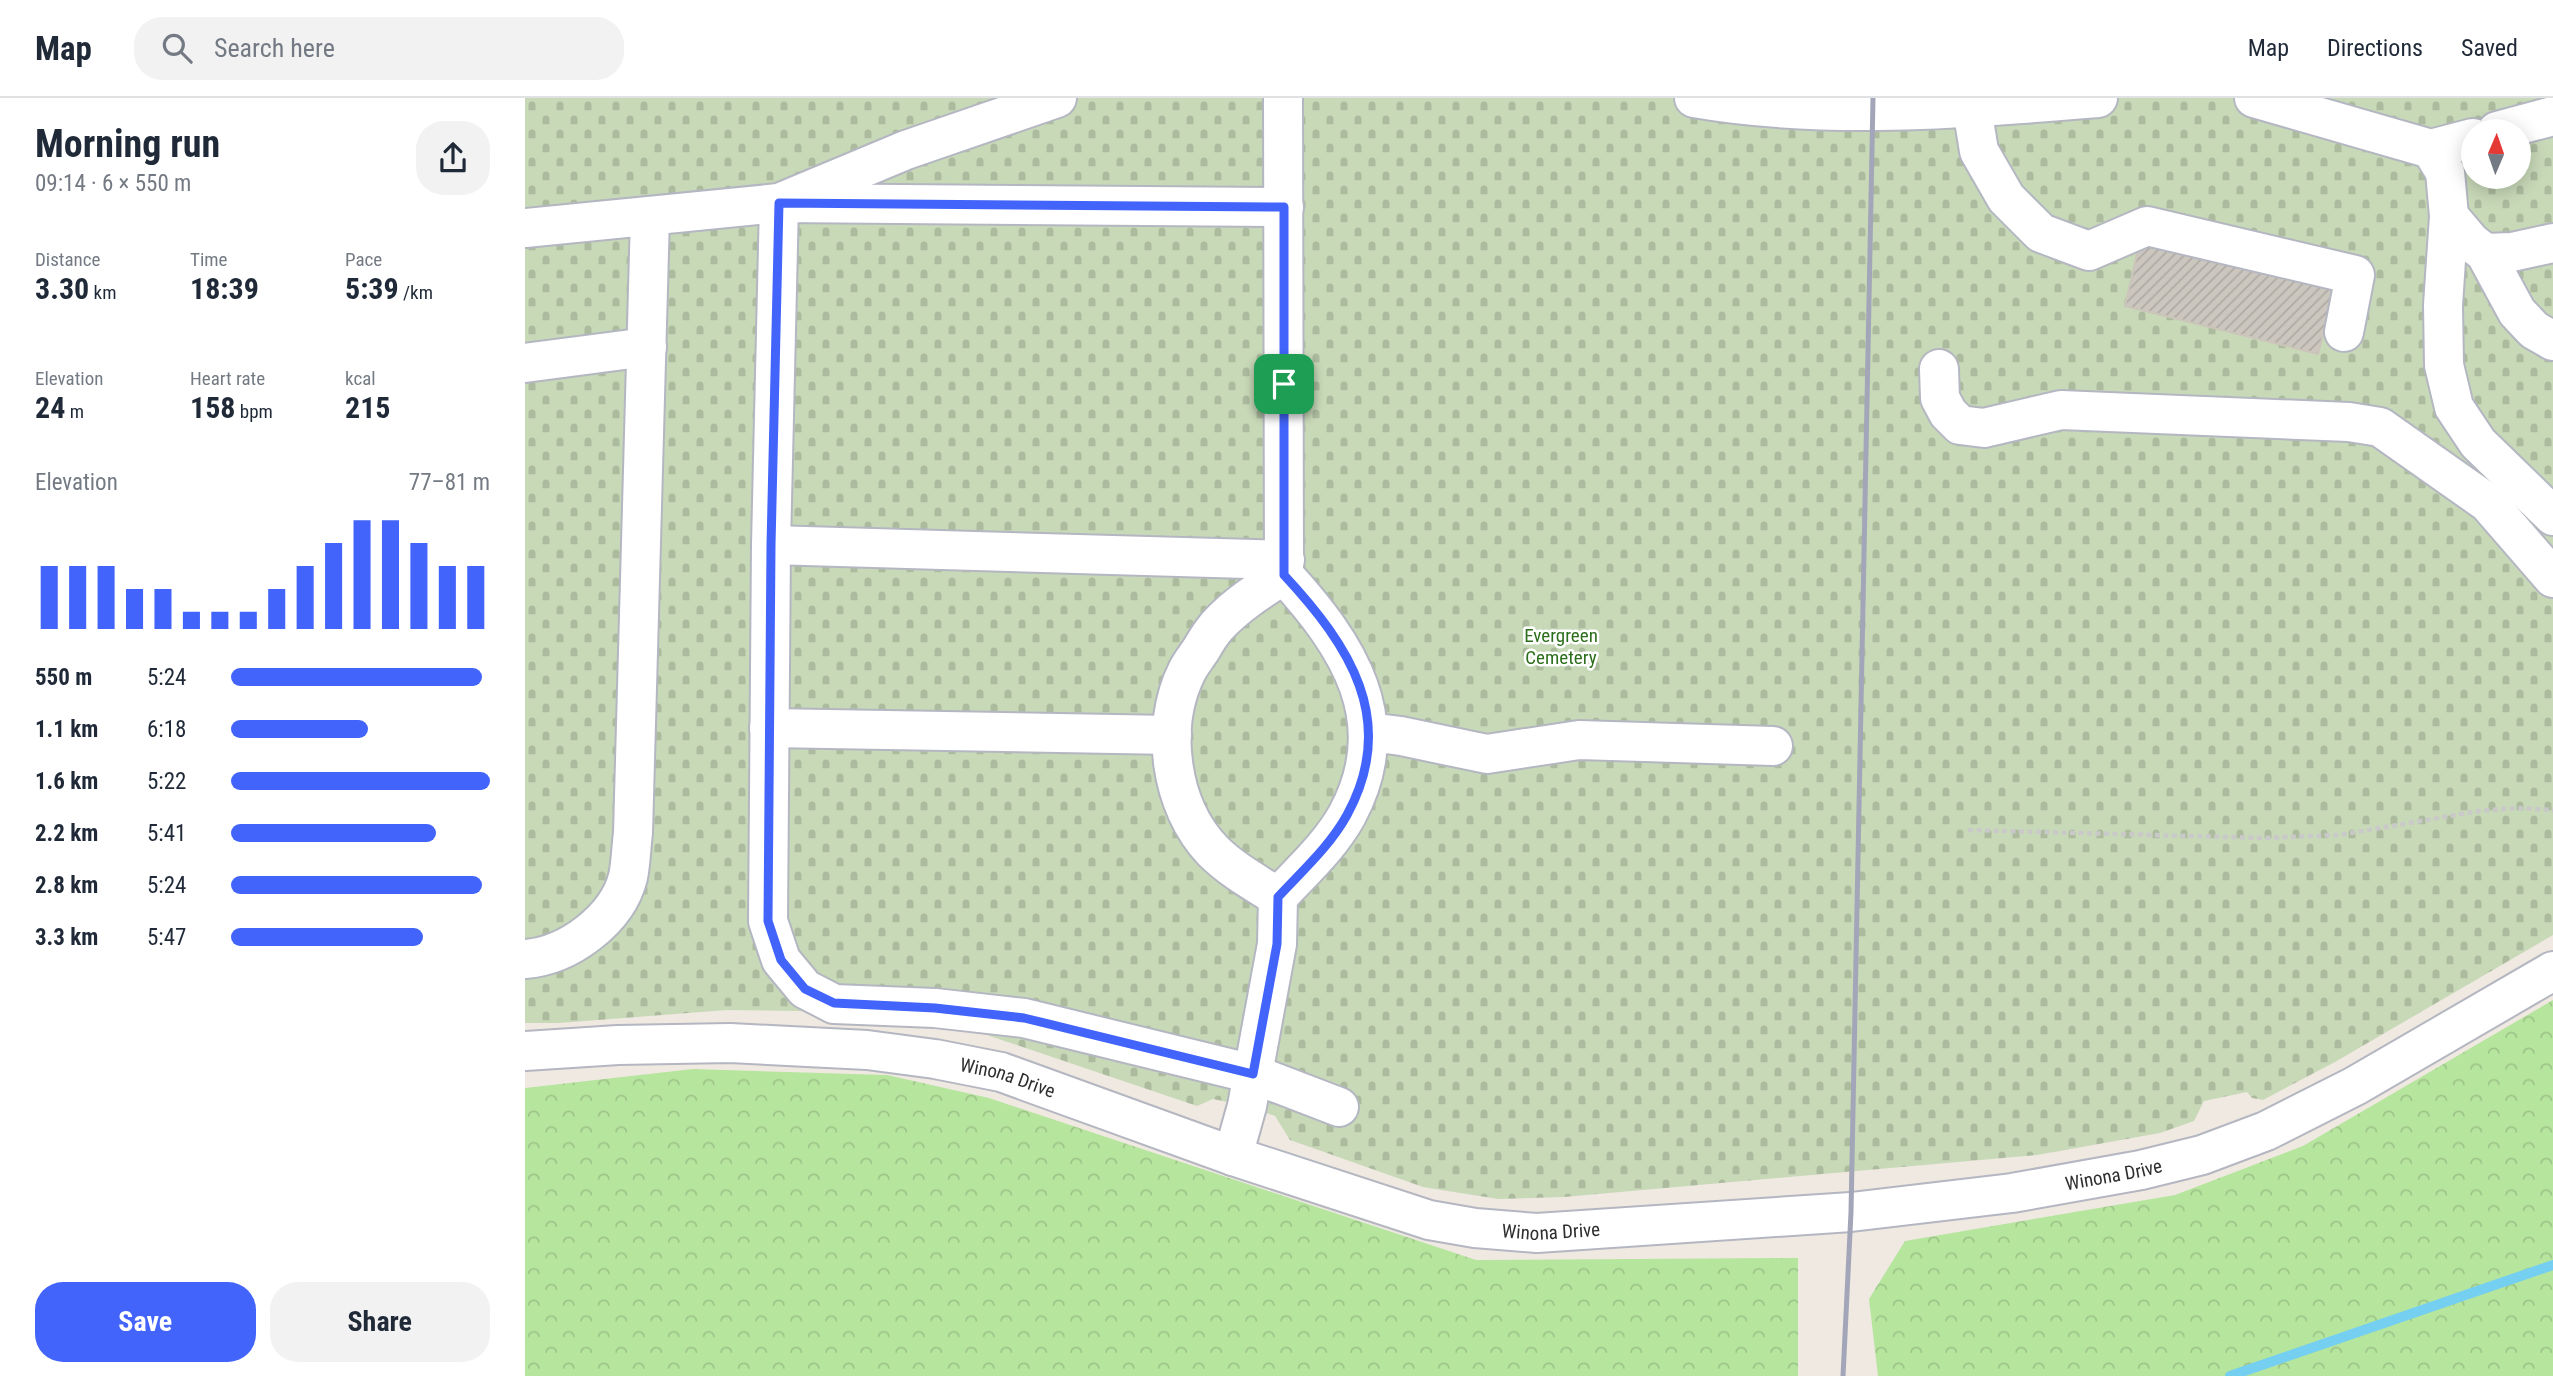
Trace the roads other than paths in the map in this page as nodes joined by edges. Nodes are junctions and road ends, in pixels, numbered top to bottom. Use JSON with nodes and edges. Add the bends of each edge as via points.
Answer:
{"nodes":[{"id":1,"x":1057,"y":98,"type":"edge"},
{"id":2,"x":1283,"y":98,"type":"edge"},
{"id":3,"x":1694,"y":98,"type":"edge"},
{"id":4,"x":2098,"y":98,"type":"edge"},
{"id":5,"x":2254,"y":98,"type":"edge"},
{"id":6,"x":1804,"y":103,"type":"edge"},
{"id":7,"x":1972,"y":108,"type":"junction"},
{"id":8,"x":2553,"y":116,"type":"edge"},
{"id":9,"x":2531,"y":122,"type":"edge"},
{"id":10,"x":2461,"y":141,"type":"edge"},
{"id":11,"x":2431,"y":149,"type":"junction"},
{"id":12,"x":779,"y":203,"type":"junction"},
{"id":13,"x":1284,"y":207,"type":"junction"},
{"id":14,"x":650,"y":216,"type":"junction"},
{"id":15,"x":2449,"y":216,"type":"junction"},
{"id":16,"x":525,"y":228,"type":"edge"},
{"id":17,"x":2553,"y":243,"type":"edge"},
{"id":18,"x":2486,"y":253,"type":"junction"},
{"id":19,"x":2344,"y":332,"type":"dead end"},
{"id":20,"x":2553,"y":341,"type":"edge"},
{"id":21,"x":646,"y":347,"type":"junction"},
{"id":22,"x":525,"y":363,"type":"edge"},
{"id":23,"x":1939,"y":369,"type":"dead end"},
{"id":24,"x":2499,"y":489,"type":"junction"},
{"id":25,"x":2553,"y":516,"type":"edge"},
{"id":26,"x":771,"y":545,"type":"junction"},
{"id":27,"x":1284,"y":568,"type":"junction"},
{"id":28,"x":2553,"y":578,"type":"edge"},
{"id":29,"x":769,"y":728,"type":"junction"},
{"id":30,"x":1369,"y":732,"type":"junction"},
{"id":31,"x":1172,"y":735,"type":"junction"},
{"id":32,"x":1773,"y":746,"type":"dead end"},
{"id":33,"x":1278,"y":897,"type":"junction"},
{"id":34,"x":525,"y":959,"type":"edge"},
{"id":35,"x":2553,"y":971,"type":"edge"},
{"id":36,"x":525,"y":1051,"type":"edge"},
{"id":37,"x":1253,"y":1074,"type":"junction"},
{"id":38,"x":1339,"y":1107,"type":"dead end"},
{"id":39,"x":1233,"y":1156,"type":"junction"}],
"edges":[{"from":1,"to":12,"type":"street","via":[[906,150]]},
{"from":2,"to":13,"type":"street"},
{"from":3,"to":6,"type":"street"},
{"from":4,"to":7,"type":"street"},
{"from":5,"to":11,"type":"street"},
{"from":6,"to":7,"type":"street"},
{"from":7,"to":19,"type":"street","via":[[1979,151],[2006,198],[2042,233],[2089,251],[2147,226],[2355,275]]},
{"from":8,"to":9,"type":"street"},
{"from":10,"to":11,"type":"street"},
{"from":11,"to":15,"type":"street","via":[[2445,172]]},
{"from":12,"to":13,"type":"street"},
{"from":12,"to":14,"type":"street"},
{"from":12,"to":26,"type":"street"},
{"from":13,"to":27,"type":"street"},
{"from":14,"to":16,"type":"street"},
{"from":14,"to":21,"type":"street"},
{"from":15,"to":18,"type":"street"},
{"from":15,"to":24,"type":"street","via":[[2444,365],[2454,407],[2478,443]]},
{"from":17,"to":18,"type":"street"},
{"from":18,"to":20,"type":"street","via":[[2517,312]]},
{"from":21,"to":22,"type":"street"},
{"from":21,"to":34,"type":"street","via":[[628,878],[614,906],[585,937],[540,958]]},
{"from":23,"to":24,"type":"street","via":[[1940,398],[1948,414],[1961,425],[1984,428],[2061,410],[2349,422],[2380,427]]},
{"from":24,"to":25,"type":"street"},
{"from":24,"to":28,"type":"street"},
{"from":26,"to":27,"type":"street"},
{"from":26,"to":29,"type":"street"},
{"from":27,"to":30,"type":"street","via":[[1333,632],[1352,668]]},
{"from":27,"to":31,"type":"street","via":[[1215,628],[1187,672]]},
{"from":29,"to":31,"type":"street"},
{"from":29,"to":37,"type":"street","via":[[768,921],[781,960],[805,989],[834,1003],[1024,1018]]},
{"from":30,"to":32,"type":"street","via":[[1487,754],[1579,740]]},
{"from":30,"to":33,"type":"street","via":[[1368,761],[1346,817]]},
{"from":31,"to":33,"type":"street","via":[[1176,782],[1190,819],[1213,850]]},
{"from":33,"to":37,"type":"street","via":[[1277,944]]},
{"from":35,"to":39,"type":"street","name":"Winona Drive","via":[[2355,1086],[2266,1130],[2202,1155],[2012,1193],[1851,1212],[1537,1233],[1429,1220]]},
{"from":36,"to":39,"type":"street","name":"Winona Drive","via":[[730,1043],[867,1050],[935,1059],[1001,1072]]},
{"from":37,"to":38,"type":"street"},
{"from":37,"to":39,"type":"street"}]}
